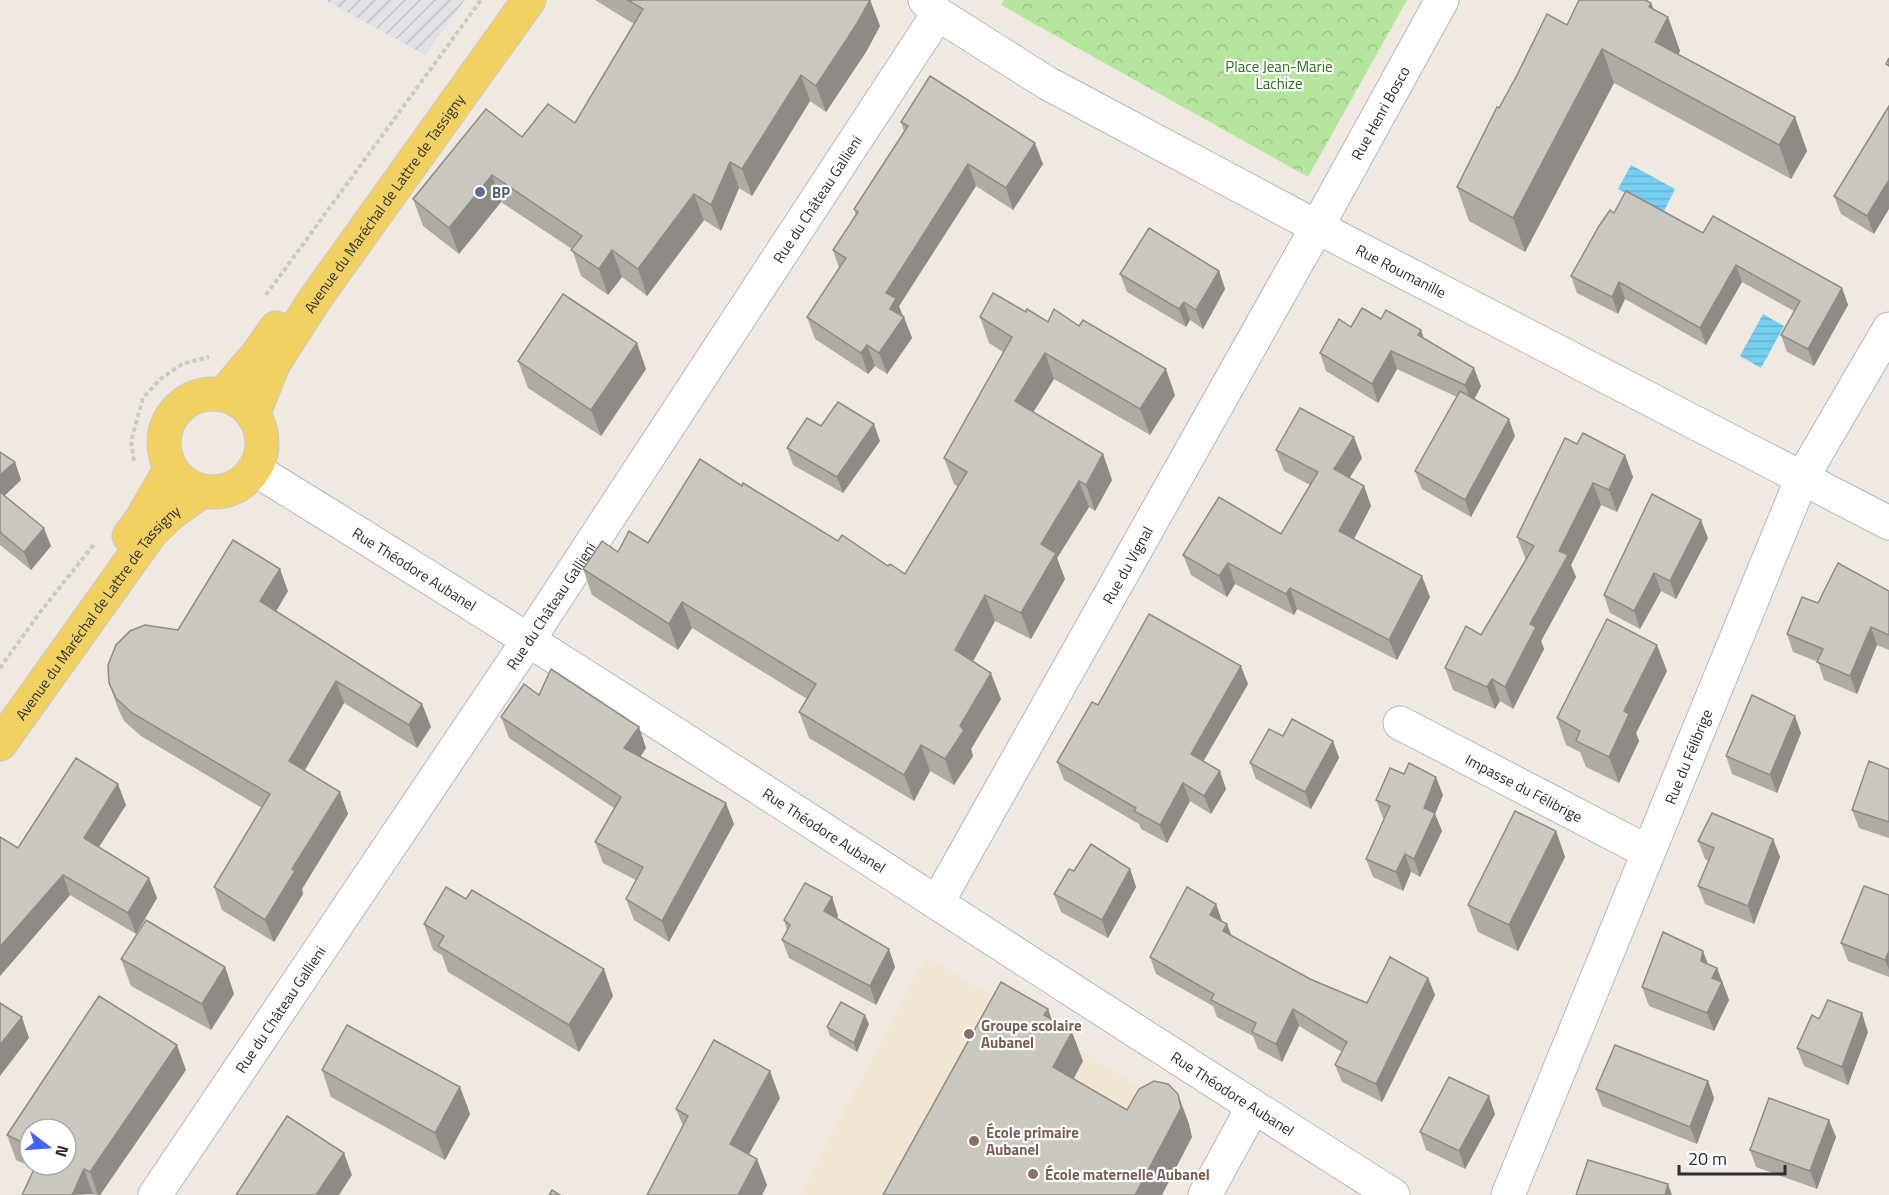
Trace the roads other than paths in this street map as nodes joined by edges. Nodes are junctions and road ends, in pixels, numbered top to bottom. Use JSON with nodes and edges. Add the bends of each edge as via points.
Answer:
{"nodes":[{"id":1,"x":509,"y":0,"type":"edge"},
{"id":2,"x":529,"y":0,"type":"edge"},
{"id":3,"x":1442,"y":0,"type":"edge"},
{"id":4,"x":932,"y":7,"type":"edge"},
{"id":5,"x":1317,"y":226,"type":"junction"},
{"id":6,"x":1889,"y":329,"type":"edge"},
{"id":7,"x":223,"y":394,"type":"junction"},
{"id":8,"x":254,"y":415,"type":"junction"},
{"id":9,"x":171,"y":468,"type":"junction"},
{"id":10,"x":254,"y":469,"type":"junction"},
{"id":11,"x":1802,"y":478,"type":"junction"},
{"id":12,"x":202,"y":491,"type":"junction"},
{"id":13,"x":1889,"y":523,"type":"edge"},
{"id":14,"x":529,"y":639,"type":"junction"},
{"id":15,"x":0,"y":715,"type":"edge"},
{"id":16,"x":1400,"y":723,"type":"dead end"},
{"id":17,"x":0,"y":744,"type":"edge"},
{"id":18,"x":1648,"y":852,"type":"junction"},
{"id":19,"x":937,"y":903,"type":"junction"},
{"id":20,"x":1253,"y":1107,"type":"junction"},
{"id":21,"x":155,"y":1195,"type":"edge"},
{"id":22,"x":1205,"y":1195,"type":"edge"},
{"id":23,"x":1393,"y":1195,"type":"edge"},
{"id":24,"x":1508,"y":1195,"type":"edge"}],
"edges":[{"from":1,"to":7,"type":"main road","name":"Avenue du Maréchal de Lattre de Tassigny","via":[[260,351]]},
{"from":2,"to":8,"type":"main road","name":"Avenue du Maréchal de Lattre de Tassigny","via":[[309,308],[274,363]]},
{"from":3,"to":5,"type":"street","name":"Rue Henri Bosco"},
{"from":4,"to":5,"type":"street","name":"Rue Roumanille","via":[[1047,83]]},
{"from":4,"to":14,"type":"street","name":"Rue du Château Gallieni"},
{"from":5,"to":11,"type":"street","name":"Rue Roumanille"},
{"from":5,"to":19,"type":"street","name":"Rue du Vignal"},
{"from":6,"to":11,"type":"street","name":"Rue du Félibrige"},
{"from":7,"to":8,"type":"main road","via":[[245,405]]},
{"from":7,"to":9,"type":"main road","via":[[204,394],[186,401],[173,414],[165,431],[164,450]]},
{"from":8,"to":10,"type":"main road","via":[[261,432],[261,451]]},
{"from":9,"to":12,"type":"main road","via":[[179,478]]},
{"from":9,"to":15,"type":"main road","name":"Avenue du Maréchal de Lattre de Tassigny","via":[[141,520]]},
{"from":10,"to":12,"type":"main road","via":[[240,483],[222,491]]},
{"from":10,"to":14,"type":"street","name":"Rue Théodore Aubanel"},
{"from":11,"to":13,"type":"street","name":"Rue Roumanille"},
{"from":11,"to":18,"type":"street","name":"Rue du Félibrige"},
{"from":12,"to":17,"type":"main road","name":"Avenue du Maréchal de Lattre de Tassigny","via":[[150,534]]},
{"from":14,"to":19,"type":"street","name":"Rue Théodore Aubanel"},
{"from":14,"to":21,"type":"street","name":"Rue du Château Gallieni"},
{"from":16,"to":18,"type":"street","name":"Impasse du Félibrige"},
{"from":18,"to":24,"type":"street","name":"Rue du Félibrige"},
{"from":19,"to":20,"type":"street","name":"Rue Théodore Aubanel"},
{"from":20,"to":22,"type":"street"},
{"from":20,"to":23,"type":"street","name":"Rue Théodore Aubanel"}]}
